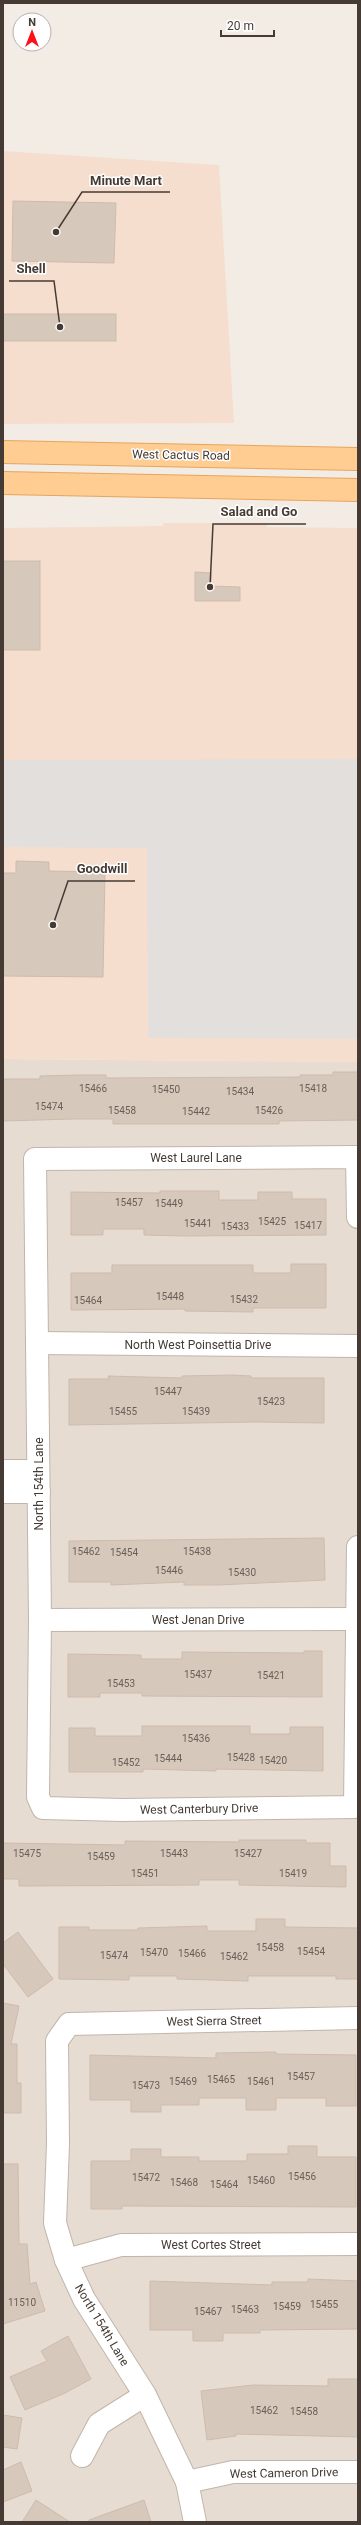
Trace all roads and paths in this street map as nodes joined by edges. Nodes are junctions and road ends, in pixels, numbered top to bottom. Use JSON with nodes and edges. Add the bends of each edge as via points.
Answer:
{"nodes":[{"id":1,"x":3,"y":452,"type":"edge"},
{"id":2,"x":358,"y":459,"type":"edge"},
{"id":3,"x":3,"y":483,"type":"edge"},
{"id":4,"x":358,"y":490,"type":"edge"},
{"id":5,"x":357,"y":1157,"type":"edge"},
{"id":6,"x":34,"y":1159,"type":"joint"},
{"id":7,"x":358,"y":1217,"type":"edge"},
{"id":8,"x":38,"y":1343,"type":"junction"},
{"id":9,"x":358,"y":1346,"type":"edge"},
{"id":10,"x":3,"y":1471,"type":"edge"},
{"id":11,"x":39,"y":1482,"type":"junction"},
{"id":12,"x":3,"y":1492,"type":"edge"},
{"id":13,"x":358,"y":1547,"type":"edge"},
{"id":14,"x":357,"y":1619,"type":"junction"},
{"id":15,"x":40,"y":1620,"type":"junction"},
{"id":16,"x":43,"y":1808,"type":"joint"},
{"id":17,"x":358,"y":2018,"type":"edge"},
{"id":18,"x":69,"y":2024,"type":"joint"},
{"id":19,"x":358,"y":2244,"type":"edge"},
{"id":20,"x":66,"y":2260,"type":"junction"},
{"id":21,"x":145,"y":2395,"type":"junction"},
{"id":22,"x":82,"y":2456,"type":"dead end"},
{"id":23,"x":358,"y":2472,"type":"edge"},
{"id":24,"x":187,"y":2482,"type":"junction"},
{"id":25,"x":195,"y":2522,"type":"edge"}],
"edges":[{"from":1,"to":2,"type":"main road","name":"West Cactus Road"},
{"from":3,"to":4,"type":"main road"},
{"from":5,"to":6,"type":"street","name":"West Laurel Lane"},
{"from":5,"to":7,"type":"street"},
{"from":6,"to":8,"type":"street","name":"North 154th Lane"},
{"from":8,"to":9,"type":"street","name":"North West Poinsettia Drive"},
{"from":8,"to":11,"type":"street","name":"North 154th Lane"},
{"from":10,"to":11,"type":"street"},
{"from":11,"to":12,"type":"street"},
{"from":11,"to":15,"type":"street","name":"North 154th Lane"},
{"from":13,"to":14,"type":"street"},
{"from":14,"to":15,"type":"street","name":"West Jenan Drive"},
{"from":14,"to":16,"type":"street","name":"West Canterbury Drive","via":[[355,1807],[122,1810]]},
{"from":15,"to":16,"type":"street","name":"North 154th Lane","via":[[38,1797]]},
{"from":17,"to":18,"type":"street","name":"West Sierra Street"},
{"from":18,"to":20,"type":"street","name":"North 154th Lane","via":[[57,2041],[58,2144],[55,2223]]},
{"from":19,"to":20,"type":"street","name":"West Cortes Street","via":[[121,2245]]},
{"from":20,"to":21,"type":"street","name":"North 154th Lane","via":[[84,2299]]},
{"from":21,"to":22,"type":"street","via":[[99,2424]]},
{"from":21,"to":24,"type":"street","name":"North 154th Lane"},
{"from":23,"to":24,"type":"street","name":"West Cameron Drive","via":[[233,2472]]},
{"from":24,"to":25,"type":"street","name":"North 154th Lane"}]}
